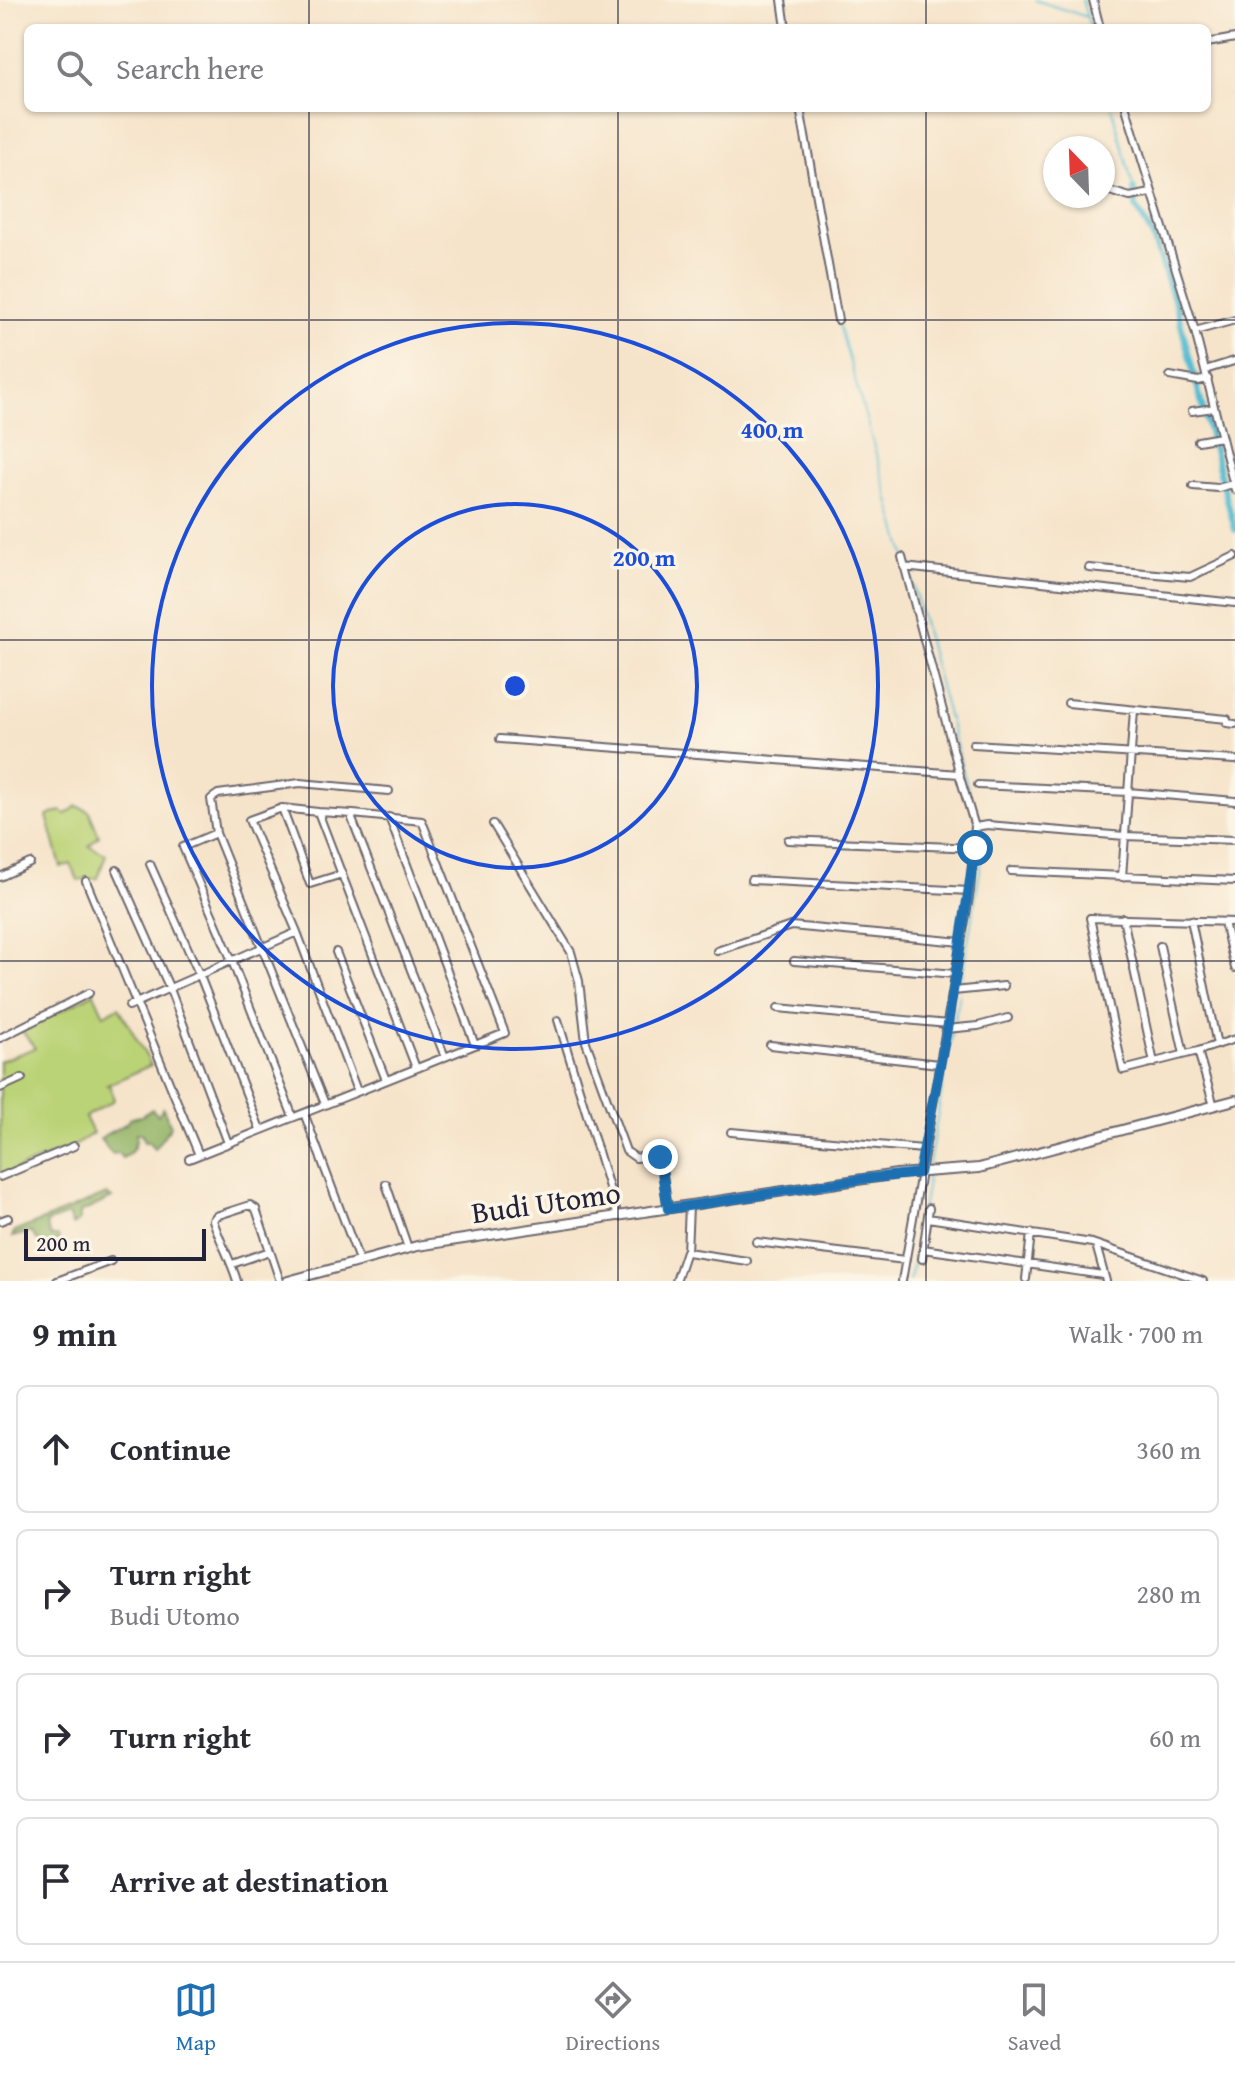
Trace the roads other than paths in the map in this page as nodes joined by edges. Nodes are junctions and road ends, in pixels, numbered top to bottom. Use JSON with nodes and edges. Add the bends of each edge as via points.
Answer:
{"nodes":[{"id":1,"x":782,"y":0,"type":"edge"},
{"id":2,"x":1093,"y":0,"type":"edge"},
{"id":3,"x":785,"y":24,"type":"edge"},
{"id":4,"x":1099,"y":24,"type":"edge"},
{"id":5,"x":1235,"y":38,"type":"edge"},
{"id":6,"x":1211,"y":42,"type":"edge"},
{"id":7,"x":801,"y":112,"type":"edge"},
{"id":8,"x":1127,"y":112,"type":"edge"},
{"id":9,"x":1115,"y":193,"type":"edge"},
{"id":10,"x":1151,"y":193,"type":"junction"},
{"id":11,"x":838,"y":320,"type":"dead end"},
{"id":12,"x":1235,"y":320,"type":"edge"},
{"id":13,"x":1195,"y":331,"type":"junction"},
{"id":14,"x":1234,"y":361,"type":"edge"},
{"id":15,"x":1205,"y":370,"type":"junction"},
{"id":16,"x":1170,"y":376,"type":"dead end"},
{"id":17,"x":1208,"y":379,"type":"junction"},
{"id":18,"x":1214,"y":408,"type":"junction"},
{"id":19,"x":1198,"y":409,"type":"dead end"},
{"id":20,"x":1215,"y":438,"type":"junction"},
{"id":21,"x":1198,"y":441,"type":"dead end"},
{"id":22,"x":1193,"y":486,"type":"dead end"},
{"id":23,"x":1232,"y":487,"type":"edge"},
{"id":24,"x":1235,"y":556,"type":"edge"},
{"id":25,"x":902,"y":557,"type":"dead end"},
{"id":26,"x":907,"y":567,"type":"junction"},
{"id":27,"x":1089,"y":568,"type":"dead end"},
{"id":28,"x":1235,"y":603,"type":"edge"},
{"id":29,"x":1068,"y":703,"type":"dead end"},
{"id":30,"x":1134,"y":710,"type":"junction"},
{"id":31,"x":1235,"y":724,"type":"edge"},
{"id":32,"x":500,"y":739,"type":"dead end"},
{"id":33,"x":973,"y":744,"type":"dead end"},
{"id":34,"x":1130,"y":753,"type":"junction"},
{"id":35,"x":1235,"y":760,"type":"edge"},
{"id":36,"x":960,"y":775,"type":"junction"},
{"id":37,"x":978,"y":785,"type":"dead end"},
{"id":38,"x":389,"y":791,"type":"dead end"},
{"id":39,"x":1128,"y":792,"type":"junction"},
{"id":40,"x":1235,"y":801,"type":"edge"},
{"id":41,"x":282,"y":808,"type":"junction"},
{"id":42,"x":318,"y":812,"type":"junction"},
{"id":43,"x":353,"y":814,"type":"junction"},
{"id":44,"x":389,"y":817,"type":"junction"},
{"id":45,"x":493,"y":824,"type":"dead end"},
{"id":46,"x":976,"y":827,"type":"junction"},
{"id":47,"x":216,"y":833,"type":"junction"},
{"id":48,"x":1125,"y":836,"type":"junction"},
{"id":49,"x":788,"y":840,"type":"dead end"},
{"id":50,"x":1235,"y":840,"type":"edge"},
{"id":51,"x":975,"y":848,"type":"junction"},
{"id":52,"x":30,"y":863,"type":"dead end"},
{"id":53,"x":150,"y":864,"type":"dead end"},
{"id":54,"x":117,"y":870,"type":"dead end"},
{"id":55,"x":1011,"y":871,"type":"dead end"},
{"id":56,"x":342,"y":874,"type":"junction"},
{"id":57,"x":0,"y":877,"type":"edge"},
{"id":58,"x":1122,"y":877,"type":"junction"},
{"id":59,"x":751,"y":880,"type":"dead end"},
{"id":60,"x":86,"y":881,"type":"dead end"},
{"id":61,"x":1235,"y":881,"type":"edge"},
{"id":62,"x":970,"y":891,"type":"junction"},
{"id":63,"x":1123,"y":918,"type":"junction"},
{"id":64,"x":1191,"y":920,"type":"junction"},
{"id":65,"x":1224,"y":922,"type":"junction"},
{"id":66,"x":1235,"y":922,"type":"edge"},
{"id":67,"x":297,"y":932,"type":"junction"},
{"id":68,"x":961,"y":942,"type":"junction"},
{"id":69,"x":1160,"y":946,"type":"dead end"},
{"id":70,"x":264,"y":947,"type":"junction"},
{"id":71,"x":717,"y":951,"type":"dead end"},
{"id":72,"x":336,"y":952,"type":"dead end"},
{"id":73,"x":232,"y":961,"type":"junction"},
{"id":74,"x":794,"y":961,"type":"dead end"},
{"id":75,"x":1235,"y":968,"type":"edge"},
{"id":76,"x":956,"y":974,"type":"junction"},
{"id":77,"x":200,"y":976,"type":"junction"},
{"id":78,"x":1004,"y":986,"type":"dead end"},
{"id":79,"x":170,"y":989,"type":"junction"},
{"id":80,"x":957,"y":991,"type":"junction"},
{"id":81,"x":89,"y":993,"type":"dead end"},
{"id":82,"x":137,"y":1003,"type":"junction"},
{"id":83,"x":129,"y":1006,"type":"dead end"},
{"id":84,"x":778,"y":1008,"type":"dead end"},
{"id":85,"x":1008,"y":1018,"type":"dead end"},
{"id":86,"x":558,"y":1020,"type":"dead end"},
{"id":87,"x":948,"y":1027,"type":"junction"},
{"id":88,"x":0,"y":1038,"type":"edge"},
{"id":89,"x":1235,"y":1039,"type":"edge"},
{"id":90,"x":475,"y":1045,"type":"junction"},
{"id":91,"x":770,"y":1045,"type":"dead end"},
{"id":92,"x":1217,"y":1045,"type":"junction"},
{"id":93,"x":1198,"y":1051,"type":"junction"},
{"id":94,"x":1184,"y":1054,"type":"junction"},
{"id":95,"x":445,"y":1057,"type":"junction"},
{"id":96,"x":1154,"y":1063,"type":"junction"},
{"id":97,"x":939,"y":1064,"type":"junction"},
{"id":98,"x":416,"y":1068,"type":"junction"},
{"id":99,"x":22,"y":1078,"type":"dead end"},
{"id":100,"x":386,"y":1080,"type":"junction"},
{"id":101,"x":0,"y":1088,"type":"edge"},
{"id":102,"x":357,"y":1091,"type":"junction"},
{"id":103,"x":1235,"y":1100,"type":"edge"},
{"id":104,"x":325,"y":1104,"type":"junction"},
{"id":105,"x":1214,"y":1106,"type":"junction"},
{"id":106,"x":304,"y":1113,"type":"junction"},
{"id":107,"x":293,"y":1117,"type":"junction"},
{"id":108,"x":260,"y":1129,"type":"junction"},
{"id":109,"x":731,"y":1132,"type":"dead end"},
{"id":110,"x":228,"y":1143,"type":"junction"},
{"id":111,"x":74,"y":1146,"type":"dead end"},
{"id":112,"x":923,"y":1149,"type":"junction"},
{"id":113,"x":199,"y":1155,"type":"junction"},
{"id":114,"x":189,"y":1159,"type":"dead end"},
{"id":115,"x":926,"y":1173,"type":"junction"},
{"id":116,"x":0,"y":1177,"type":"edge"},
{"id":117,"x":386,"y":1184,"type":"dead end"},
{"id":118,"x":689,"y":1206,"type":"junction"},
{"id":119,"x":929,"y":1208,"type":"dead end"},
{"id":120,"x":668,"y":1209,"type":"junction"},
{"id":121,"x":618,"y":1217,"type":"junction"},
{"id":122,"x":928,"y":1218,"type":"junction"},
{"id":123,"x":918,"y":1232,"type":"junction"},
{"id":124,"x":1031,"y":1233,"type":"junction"},
{"id":125,"x":756,"y":1242,"type":"dead end"},
{"id":126,"x":1096,"y":1245,"type":"junction"},
{"id":127,"x":408,"y":1248,"type":"junction"},
{"id":128,"x":923,"y":1249,"type":"junction"},
{"id":129,"x":270,"y":1251,"type":"junction"},
{"id":130,"x":686,"y":1251,"type":"junction"},
{"id":131,"x":922,"y":1259,"type":"dead end"},
{"id":132,"x":359,"y":1260,"type":"junction"},
{"id":133,"x":905,"y":1260,"type":"junction"},
{"id":134,"x":111,"y":1261,"type":"dead end"},
{"id":135,"x":747,"y":1261,"type":"dead end"},
{"id":136,"x":232,"y":1264,"type":"junction"},
{"id":137,"x":1028,"y":1264,"type":"junction"},
{"id":138,"x":1104,"y":1278,"type":"edge"},
{"id":139,"x":1026,"y":1279,"type":"edge"},
{"id":140,"x":57,"y":1281,"type":"edge"},
{"id":141,"x":237,"y":1281,"type":"edge"},
{"id":142,"x":280,"y":1281,"type":"edge"},
{"id":143,"x":288,"y":1281,"type":"edge"},
{"id":144,"x":676,"y":1281,"type":"edge"},
{"id":145,"x":902,"y":1281,"type":"edge"},
{"id":146,"x":1203,"y":1281,"type":"edge"}],
"edges":[{"from":1,"to":3,"type":"street"},
{"from":2,"to":4,"type":"street"},
{"from":5,"to":6,"type":"street"},
{"from":7,"to":11,"type":"street"},
{"from":8,"to":10,"type":"street"},
{"from":9,"to":10,"type":"street","via":[[1130,197]]},
{"from":10,"to":13,"type":"street"},
{"from":12,"to":13,"type":"street"},
{"from":13,"to":15,"type":"street"},
{"from":14,"to":15,"type":"street"},
{"from":15,"to":17,"type":"street"},
{"from":16,"to":17,"type":"street"},
{"from":17,"to":18,"type":"street"},
{"from":18,"to":19,"type":"street"},
{"from":18,"to":20,"type":"street"},
{"from":20,"to":21,"type":"street"},
{"from":20,"to":23,"type":"street"},
{"from":22,"to":23,"type":"street"},
{"from":24,"to":27,"type":"street","via":[[1190,577]]},
{"from":25,"to":26,"type":"street"},
{"from":26,"to":28,"type":"street"},
{"from":26,"to":36,"type":"street"},
{"from":29,"to":30,"type":"street"},
{"from":30,"to":31,"type":"street"},
{"from":30,"to":34,"type":"street"},
{"from":32,"to":36,"type":"street"},
{"from":33,"to":34,"type":"street"},
{"from":34,"to":35,"type":"street"},
{"from":34,"to":39,"type":"street"},
{"from":36,"to":46,"type":"street"},
{"from":37,"to":39,"type":"street"},
{"from":38,"to":47,"type":"street","via":[[300,783],[218,794],[211,799]]},
{"from":39,"to":40,"type":"street"},
{"from":39,"to":48,"type":"street"},
{"from":41,"to":42,"type":"street"},
{"from":41,"to":56,"type":"street","via":[[310,884]]},
{"from":41,"to":67,"type":"street","via":[[249,820]]},
{"from":42,"to":43,"type":"street"},
{"from":42,"to":56,"type":"street"},
{"from":43,"to":44,"type":"street"},
{"from":43,"to":95,"type":"street"},
{"from":44,"to":90,"type":"street"},
{"from":44,"to":90,"type":"street","via":[[422,821],[505,1033]]},
{"from":45,"to":120,"type":"street","via":[[571,952],[586,1042],[626,1151],[636,1158],[660,1157]]},
{"from":46,"to":48,"type":"street"},
{"from":46,"to":51,"type":"street"},
{"from":47,"to":70,"type":"street"},
{"from":47,"to":73,"type":"street","via":[[183,847]]},
{"from":48,"to":50,"type":"street"},
{"from":48,"to":58,"type":"street"},
{"from":49,"to":51,"type":"street"},
{"from":51,"to":62,"type":"street"},
{"from":52,"to":57,"type":"street"},
{"from":53,"to":77,"type":"street"},
{"from":54,"to":79,"type":"street"},
{"from":55,"to":58,"type":"street"},
{"from":56,"to":98,"type":"street"},
{"from":58,"to":61,"type":"street"},
{"from":59,"to":62,"type":"street"},
{"from":60,"to":82,"type":"street"},
{"from":62,"to":68,"type":"street"},
{"from":63,"to":64,"type":"street"},
{"from":63,"to":96,"type":"street"},
{"from":63,"to":96,"type":"street","via":[[1090,918],[1118,1054],[1123,1070]]},
{"from":64,"to":65,"type":"street"},
{"from":64,"to":92,"type":"street"},
{"from":65,"to":66,"type":"street"},
{"from":65,"to":75,"type":"street"},
{"from":67,"to":70,"type":"street"},
{"from":67,"to":102,"type":"street"},
{"from":68,"to":71,"type":"street","via":[[791,926]]},
{"from":68,"to":76,"type":"street"},
{"from":69,"to":94,"type":"street"},
{"from":70,"to":73,"type":"street"},
{"from":70,"to":104,"type":"street"},
{"from":72,"to":100,"type":"street"},
{"from":73,"to":77,"type":"street"},
{"from":73,"to":107,"type":"street"},
{"from":74,"to":76,"type":"street"},
{"from":76,"to":80,"type":"street"},
{"from":77,"to":79,"type":"street"},
{"from":77,"to":108,"type":"street"},
{"from":78,"to":80,"type":"street"},
{"from":79,"to":82,"type":"street"},
{"from":79,"to":110,"type":"street"},
{"from":80,"to":87,"type":"street"},
{"from":81,"to":88,"type":"street"},
{"from":82,"to":83,"type":"street"},
{"from":82,"to":113,"type":"street"},
{"from":84,"to":87,"type":"street"},
{"from":85,"to":87,"type":"street"},
{"from":86,"to":121,"type":"street"},
{"from":87,"to":97,"type":"street"},
{"from":89,"to":92,"type":"street"},
{"from":90,"to":95,"type":"street"},
{"from":91,"to":97,"type":"street"},
{"from":92,"to":93,"type":"street"},
{"from":93,"to":94,"type":"street"},
{"from":93,"to":105,"type":"street"},
{"from":94,"to":96,"type":"street"},
{"from":95,"to":98,"type":"street"},
{"from":97,"to":112,"type":"street"},
{"from":98,"to":100,"type":"street"},
{"from":99,"to":101,"type":"street"},
{"from":100,"to":102,"type":"street"},
{"from":102,"to":104,"type":"street"},
{"from":103,"to":105,"type":"street","name":"Budi Utomo"},
{"from":104,"to":106,"type":"street"},
{"from":105,"to":115,"type":"street","name":"Budi Utomo","via":[[997,1164]]},
{"from":106,"to":107,"type":"street"},
{"from":106,"to":132,"type":"street"},
{"from":107,"to":108,"type":"street"},
{"from":108,"to":110,"type":"street"},
{"from":109,"to":112,"type":"street"},
{"from":110,"to":113,"type":"street"},
{"from":111,"to":116,"type":"street"},
{"from":112,"to":115,"type":"street"},
{"from":113,"to":114,"type":"street"},
{"from":115,"to":118,"type":"street","name":"Budi Utomo"},
{"from":115,"to":123,"type":"street"},
{"from":117,"to":127,"type":"street"},
{"from":118,"to":120,"type":"street","name":"Budi Utomo"},
{"from":118,"to":130,"type":"street"},
{"from":119,"to":122,"type":"street"},
{"from":120,"to":121,"type":"street","name":"Budi Utomo"},
{"from":121,"to":127,"type":"street","name":"Budi Utomo"},
{"from":122,"to":123,"type":"street"},
{"from":122,"to":124,"type":"street"},
{"from":123,"to":128,"type":"street"},
{"from":123,"to":133,"type":"street"},
{"from":124,"to":126,"type":"street"},
{"from":124,"to":137,"type":"street"},
{"from":125,"to":133,"type":"street"},
{"from":126,"to":138,"type":"street"},
{"from":126,"to":146,"type":"street"},
{"from":127,"to":132,"type":"street","name":"Budi Utomo"},
{"from":128,"to":131,"type":"street"},
{"from":128,"to":137,"type":"street"},
{"from":129,"to":136,"type":"street"},
{"from":129,"to":136,"type":"street","via":[[253,1207],[216,1216],[223,1252]]},
{"from":129,"to":142,"type":"street"},
{"from":130,"to":135,"type":"street"},
{"from":130,"to":144,"type":"street"},
{"from":132,"to":143,"type":"street","name":"Budi Utomo"},
{"from":133,"to":145,"type":"street"},
{"from":134,"to":140,"type":"street"},
{"from":136,"to":141,"type":"street"},
{"from":137,"to":138,"type":"street"},
{"from":137,"to":139,"type":"street"}]}
